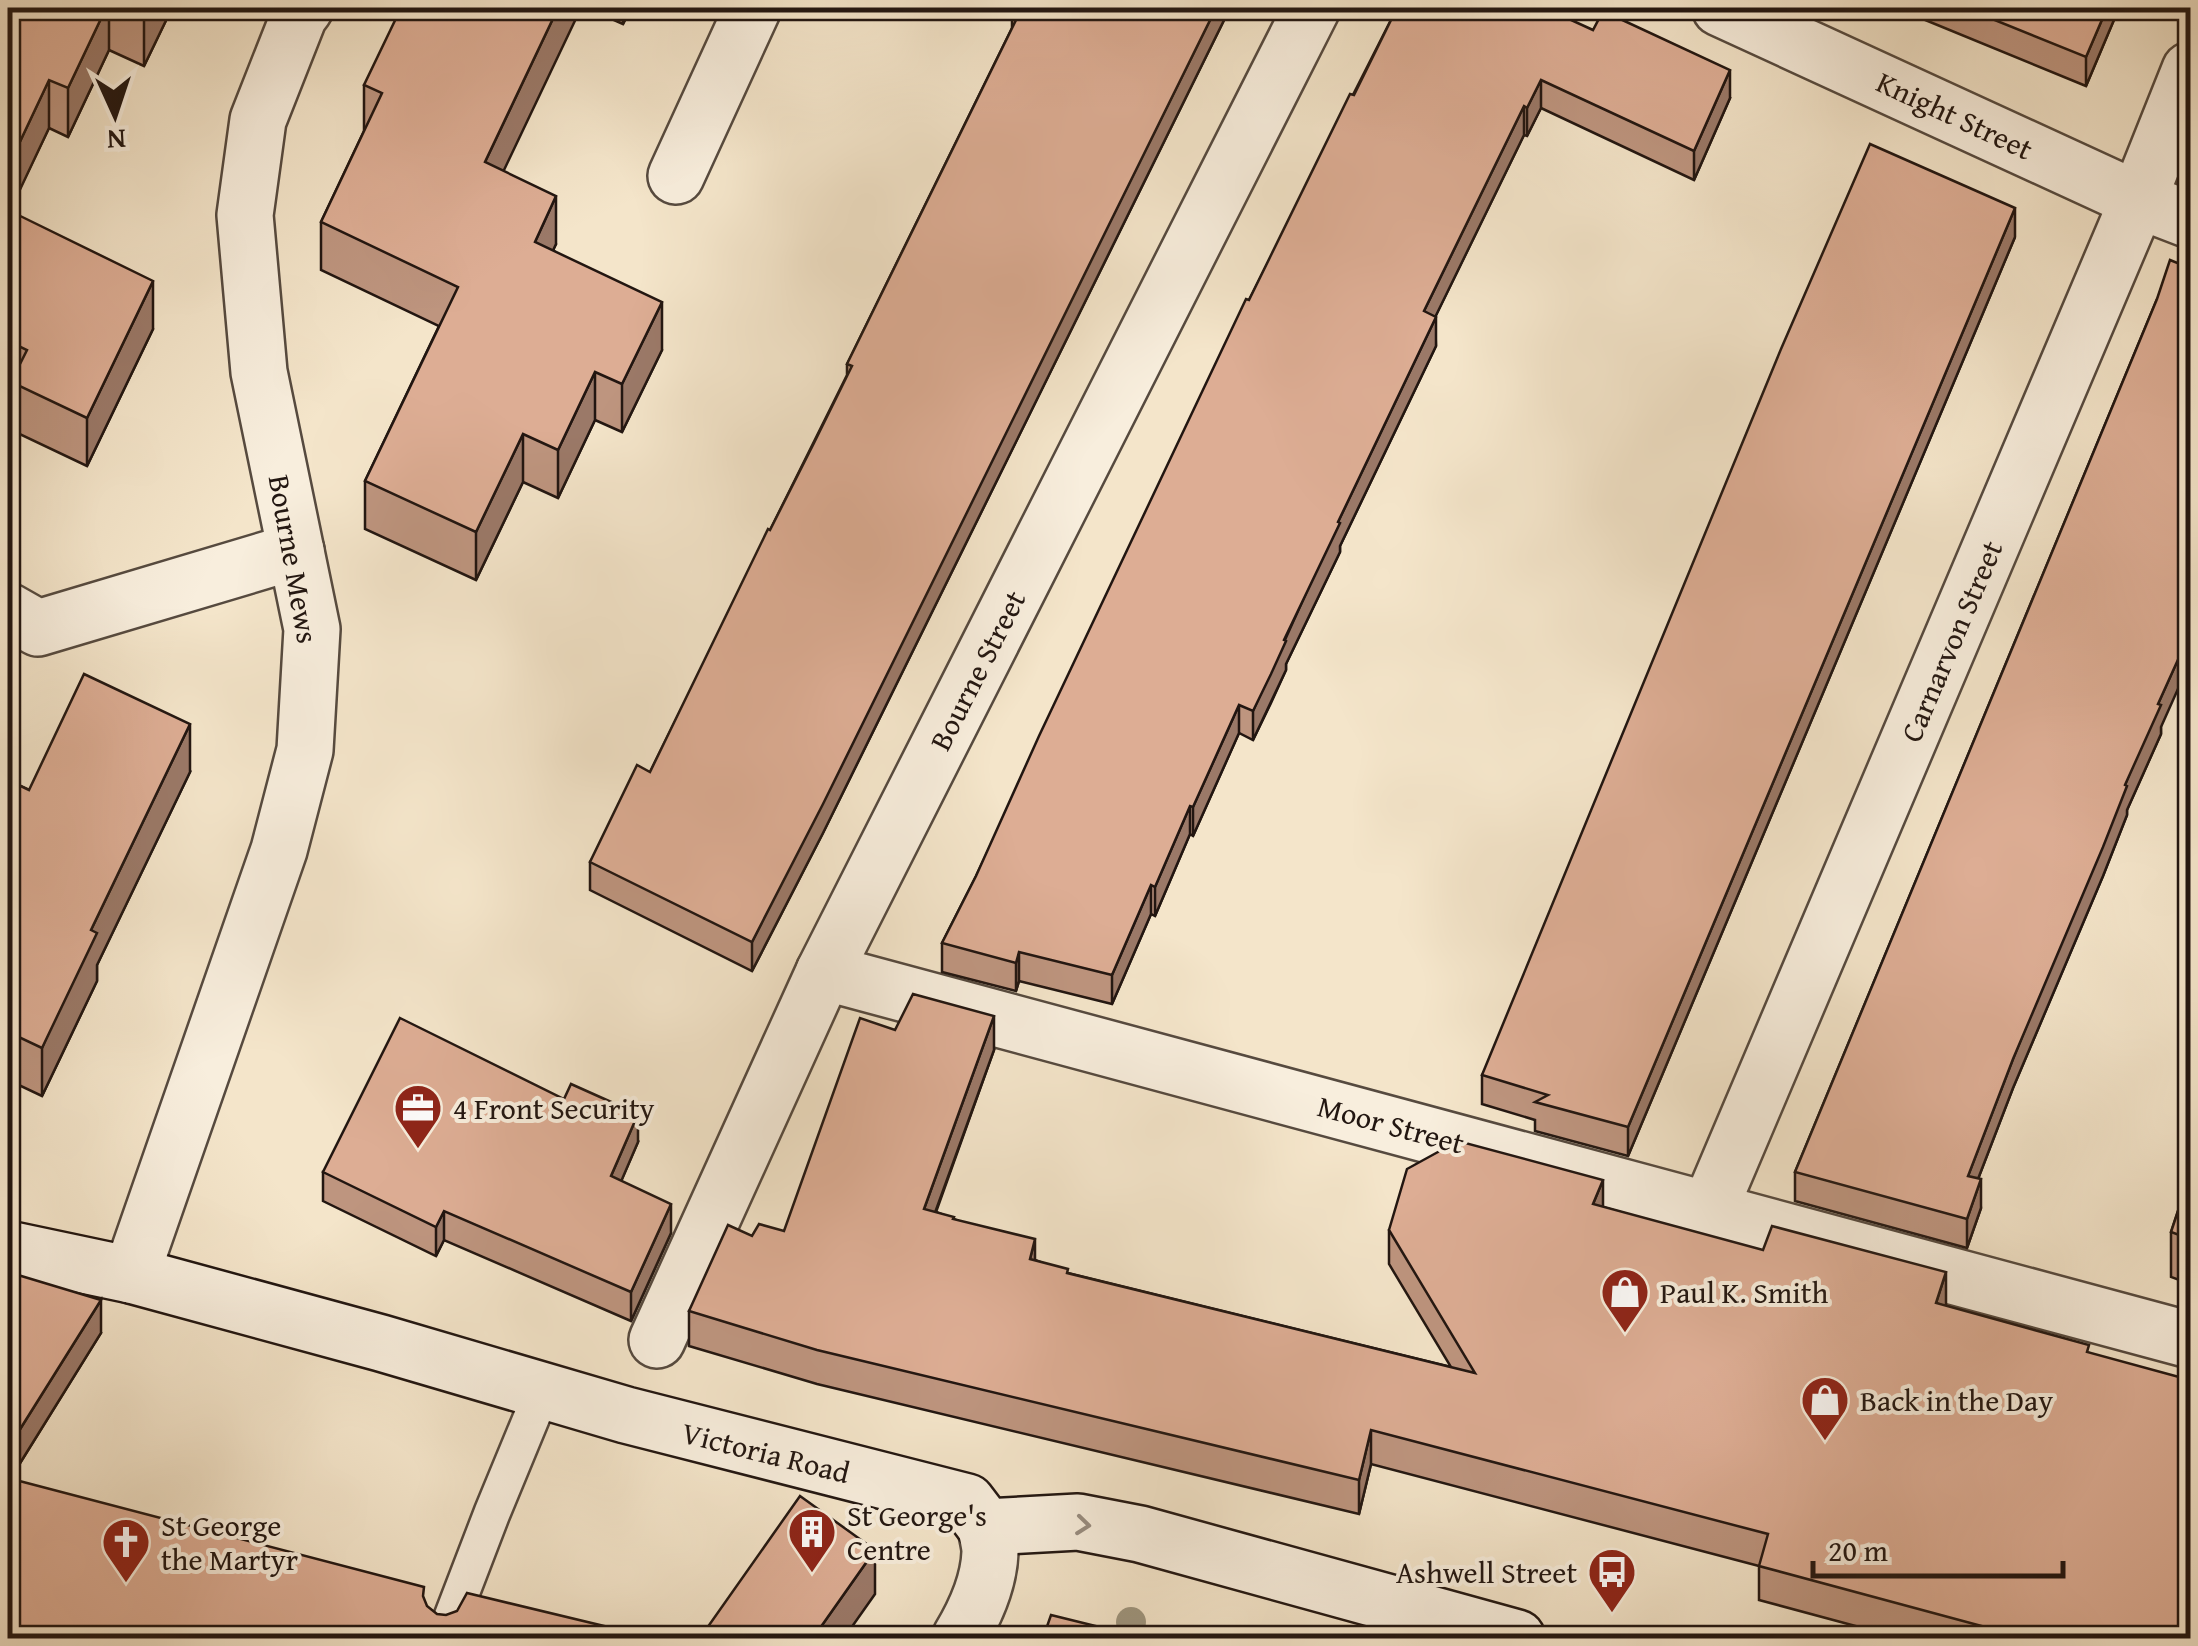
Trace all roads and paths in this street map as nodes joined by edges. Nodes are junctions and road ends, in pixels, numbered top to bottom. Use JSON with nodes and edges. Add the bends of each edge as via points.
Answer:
{"nodes":[{"id":1,"x":305,"y":8,"type":"edge"},
{"id":2,"x":753,"y":8,"type":"edge"},
{"id":3,"x":1312,"y":8,"type":"edge"},
{"id":4,"x":1720,"y":8,"type":"edge"},
{"id":5,"x":2190,"y":70,"type":"edge"},
{"id":6,"x":676,"y":176,"type":"dead end"},
{"id":7,"x":2138,"y":200,"type":"junction"},
{"id":8,"x":2190,"y":220,"type":"edge"},
{"id":9,"x":296,"y":551,"type":"junction"},
{"id":10,"x":8,"y":611,"type":"edge"},
{"id":11,"x":824,"y":972,"type":"junction"},
{"id":12,"x":1709,"y":1210,"type":"junction"},
{"id":13,"x":8,"y":1249,"type":"edge"},
{"id":14,"x":132,"y":1274,"type":"junction"},
{"id":15,"x":657,"y":1340,"type":"dead end"},
{"id":16,"x":2190,"y":1340,"type":"edge"},
{"id":17,"x":542,"y":1392,"type":"junction"},
{"id":18,"x":986,"y":1527,"type":"junction"},
{"id":19,"x":444,"y":1638,"type":"edge"},
{"id":20,"x":960,"y":1638,"type":"edge"},
{"id":21,"x":1518,"y":1638,"type":"edge"}],
"edges":[{"from":1,"to":9,"type":"street","name":"Bourne Mews","via":[[258,120],[245,215],[260,372]]},
{"from":2,"to":6,"type":"street"},
{"from":3,"to":11,"type":"street","name":"Bourne Street"},
{"from":4,"to":7,"type":"street","name":"Knight Street"},
{"from":5,"to":7,"type":"street","name":"Carnarvon Street"},
{"from":7,"to":8,"type":"street","name":"Knight Street"},
{"from":7,"to":12,"type":"street","name":"Carnarvon Street"},
{"from":9,"to":10,"type":"street","via":[[38,628]]},
{"from":9,"to":14,"type":"street","name":"Bourne Mews","via":[[312,629],[305,750],[278,850]]},
{"from":11,"to":12,"type":"street","name":"Moor Street"},
{"from":11,"to":15,"type":"street","name":"Bourne Street"},
{"from":12,"to":16,"type":"street","name":"Moor Street"},
{"from":13,"to":14,"type":"street","name":"Victoria Road"},
{"from":14,"to":17,"type":"street","name":"Victoria Road"},
{"from":17,"to":18,"type":"street","name":"Victoria Road","via":[[967,1502]]},
{"from":17,"to":19,"type":"lane"},
{"from":18,"to":20,"type":"street","via":[[986,1573]]},
{"from":18,"to":21,"type":"street","one_way":true,"via":[[1078,1522],[1140,1534]]}]}
